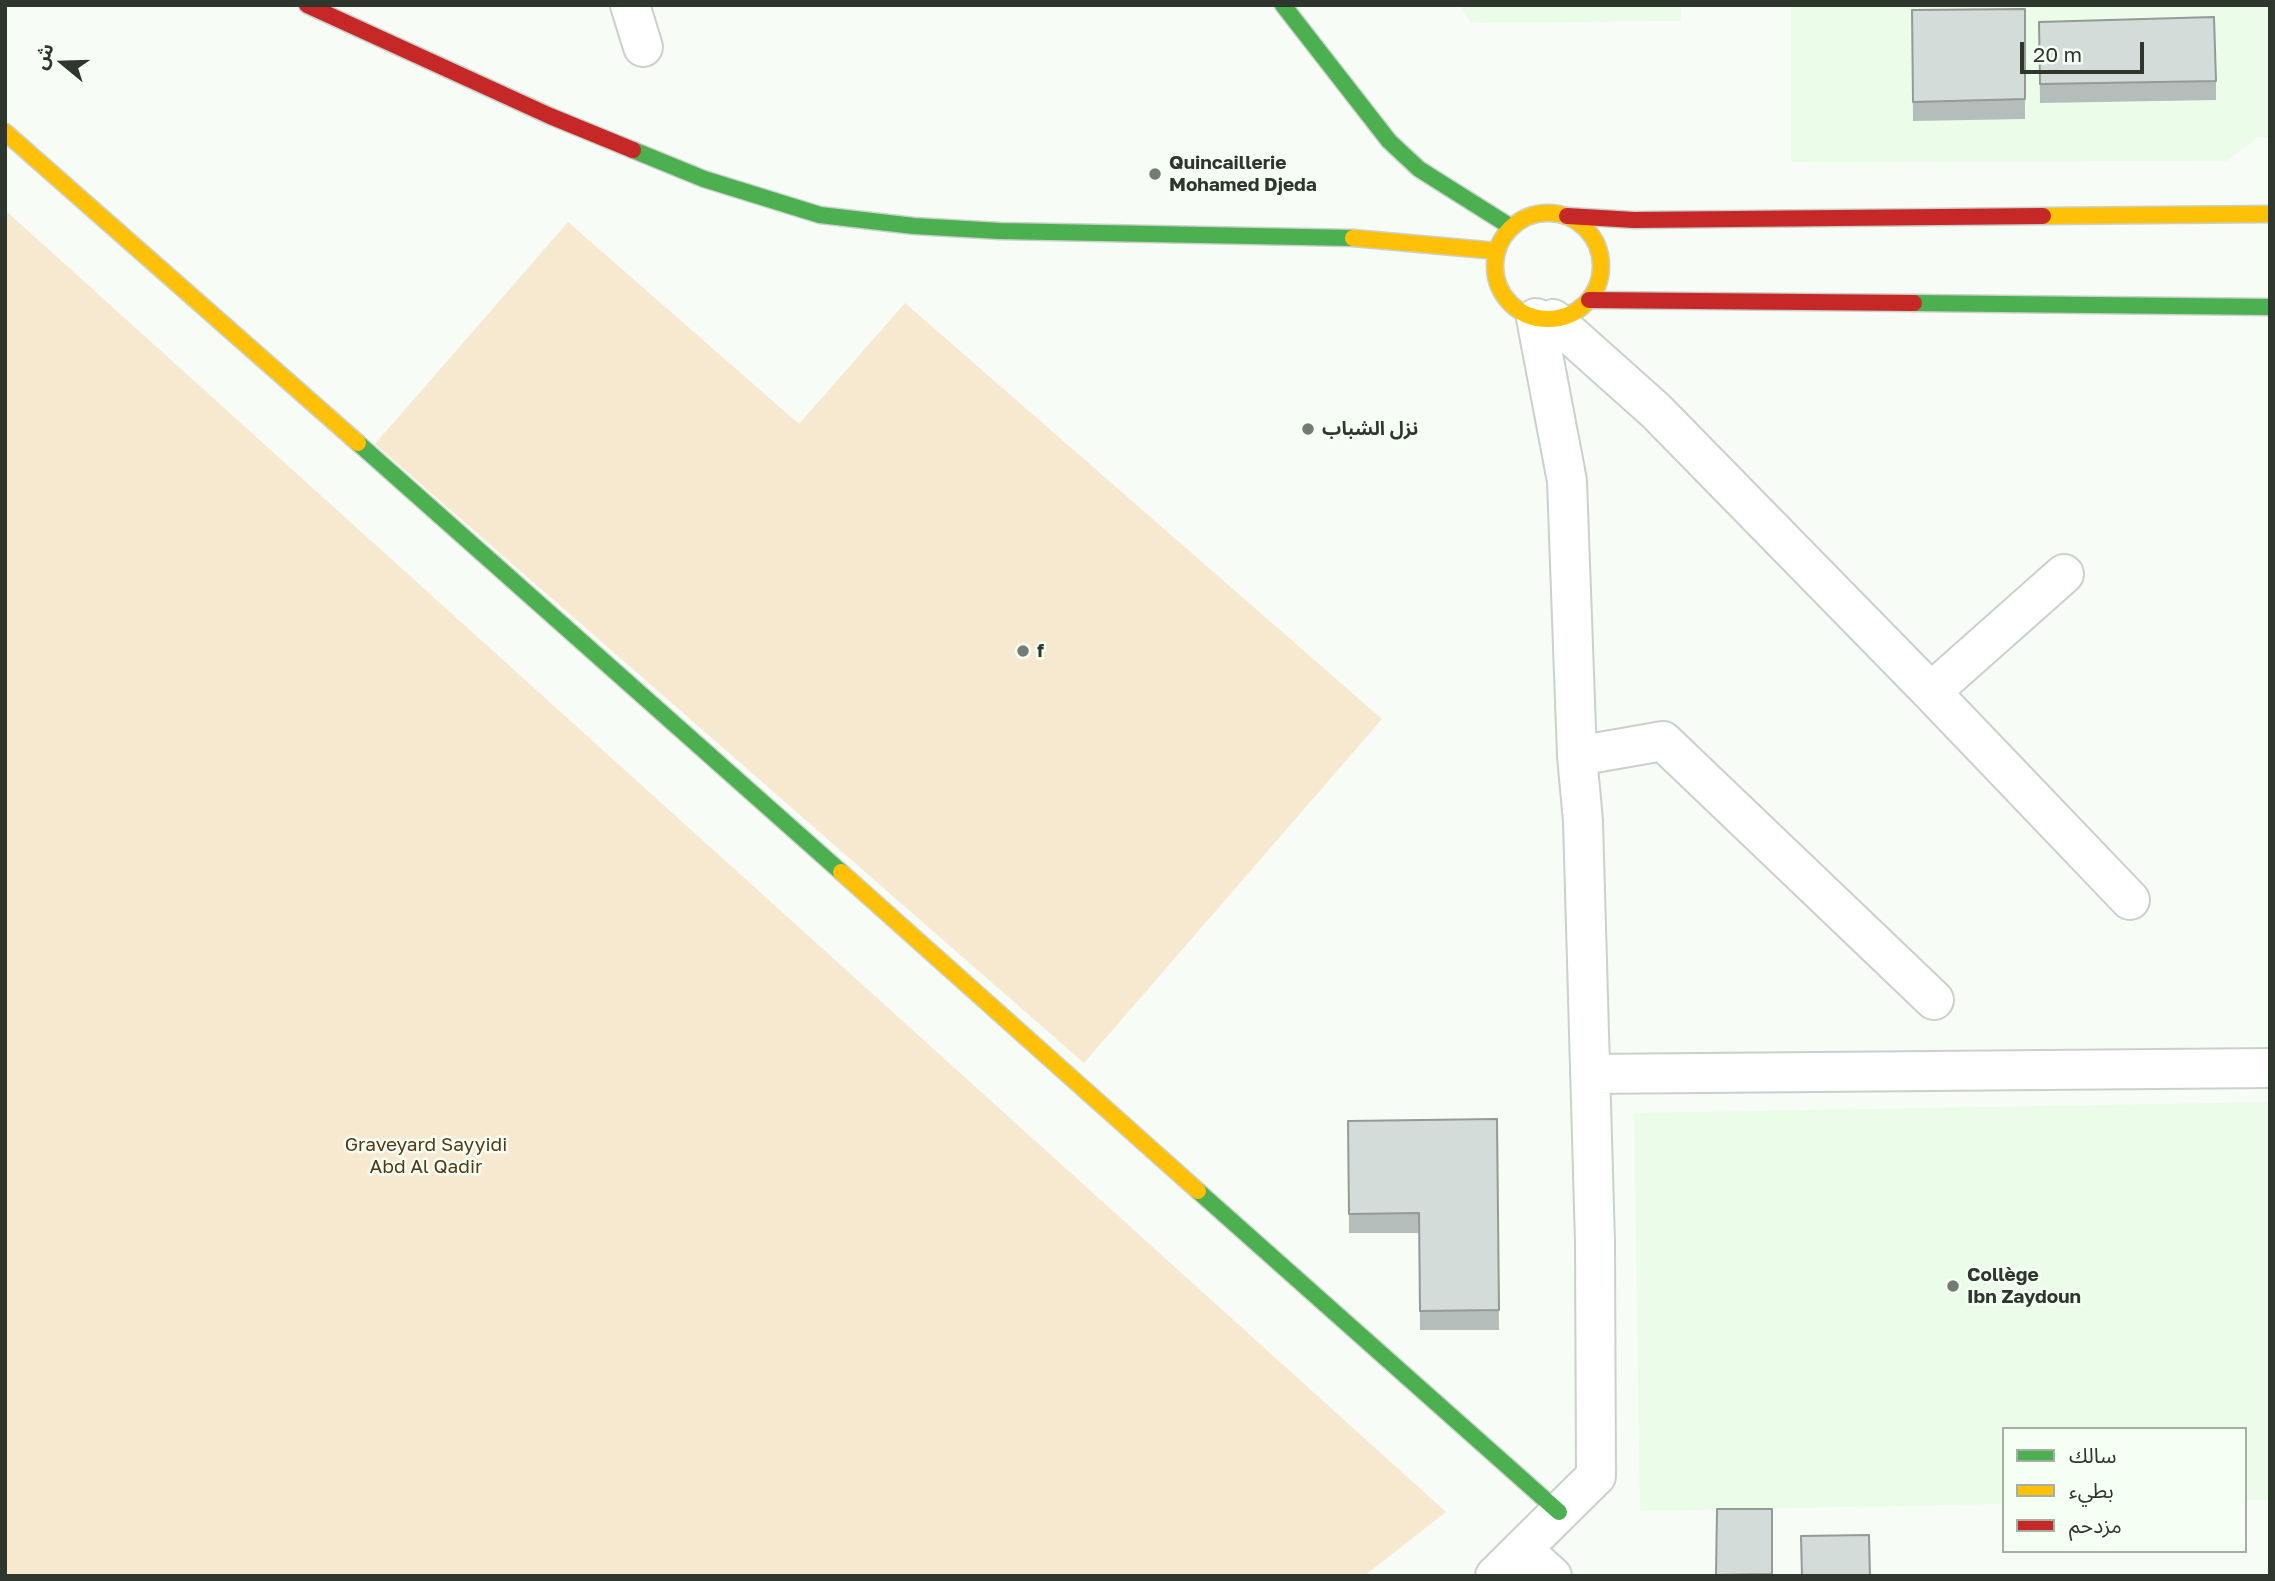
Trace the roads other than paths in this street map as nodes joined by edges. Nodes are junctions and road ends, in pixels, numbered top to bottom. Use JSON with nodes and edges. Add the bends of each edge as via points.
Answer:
{"nodes":[{"id":1,"x":307,"y":5,"type":"edge"},
{"id":2,"x":630,"y":5,"type":"edge"},
{"id":3,"x":1283,"y":5,"type":"edge"},
{"id":4,"x":643,"y":47,"type":"dead end"},
{"id":5,"x":5,"y":132,"type":"edge"},
{"id":6,"x":2270,"y":214,"type":"edge"},
{"id":7,"x":1567,"y":216,"type":"junction"},
{"id":8,"x":1511,"y":228,"type":"junction"},
{"id":9,"x":1497,"y":251,"type":"junction"},
{"id":10,"x":1589,"y":300,"type":"junction"},
{"id":11,"x":2270,"y":307,"type":"edge"},
{"id":12,"x":1545,"y":319,"type":"junction"},
{"id":13,"x":2064,"y":574,"type":"dead end"},
{"id":14,"x":1931,"y":692,"type":"junction"},
{"id":15,"x":1577,"y":756,"type":"junction"},
{"id":16,"x":2130,"y":900,"type":"dead end"},
{"id":17,"x":1934,"y":1000,"type":"dead end"},
{"id":18,"x":2270,"y":1068,"type":"edge"},
{"id":19,"x":1590,"y":1073,"type":"junction"},
{"id":20,"x":1559,"y":1512,"type":"junction"},
{"id":21,"x":1522,"y":1549,"type":"junction"},
{"id":22,"x":1495,"y":1576,"type":"edge"},
{"id":23,"x":1552,"y":1576,"type":"edge"}],
"edges":[{"from":1,"to":9,"type":"main road","via":[[550,116],[705,179],[820,215],[1000,231],[1359,238]]},
{"from":2,"to":4,"type":"street"},
{"from":3,"to":8,"type":"main road","via":[[1389,141],[1419,169]]},
{"from":5,"to":20,"type":"main road"},
{"from":6,"to":7,"type":"main road","via":[[1634,220]]},
{"from":7,"to":8,"type":"main road","via":[[1538,214]]},
{"from":7,"to":10,"type":"main road","via":[[1582,224],[1600,252],[1598,285]]},
{"from":8,"to":9,"type":"main road"},
{"from":9,"to":12,"type":"main road","via":[[1502,293],[1523,313]]},
{"from":10,"to":11,"type":"main road"},
{"from":10,"to":12,"type":"main road","via":[[1579,309]]},
{"from":12,"to":14,"type":"street","via":[[1656,411]]},
{"from":12,"to":15,"type":"street","via":[[1567,481]]},
{"from":13,"to":14,"type":"street"},
{"from":14,"to":16,"type":"street"},
{"from":15,"to":17,"type":"street","via":[[1663,741]]},
{"from":15,"to":19,"type":"street"},
{"from":18,"to":19,"type":"street"},
{"from":19,"to":20,"type":"street","via":[[1596,1476]]},
{"from":20,"to":21,"type":"street"},
{"from":21,"to":22,"type":"street"},
{"from":21,"to":23,"type":"street"}]}
